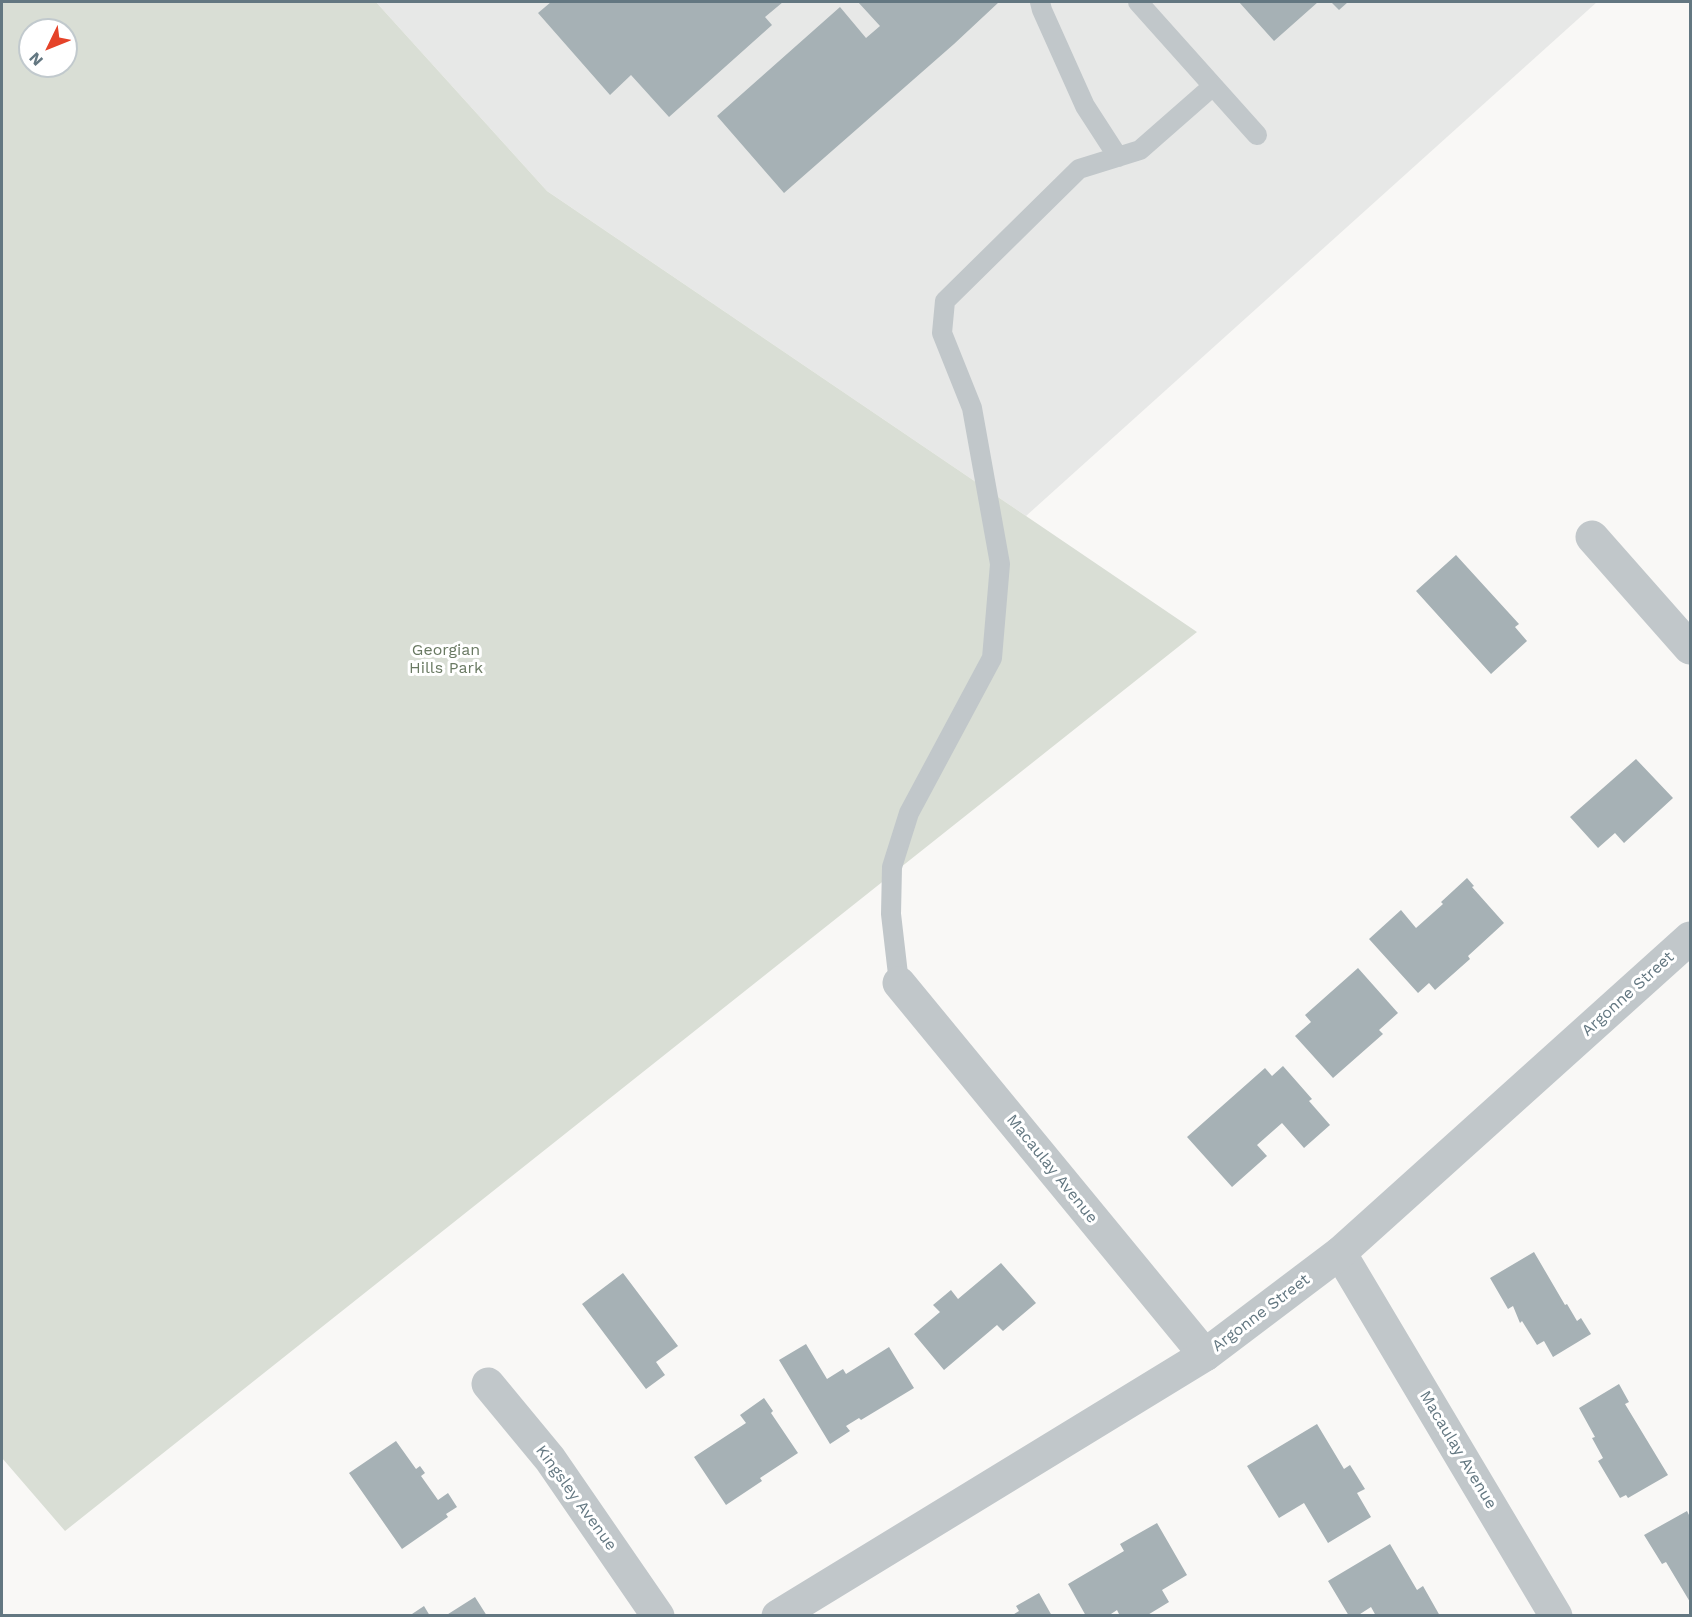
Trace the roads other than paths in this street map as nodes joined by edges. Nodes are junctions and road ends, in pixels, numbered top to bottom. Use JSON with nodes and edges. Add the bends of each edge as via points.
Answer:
{"nodes":[{"id":1,"x":1040,"y":2,"type":"edge"},
{"id":2,"x":1138,"y":2,"type":"edge"},
{"id":3,"x":1213,"y":86,"type":"junction"},
{"id":4,"x":1257,"y":135,"type":"dead end"},
{"id":5,"x":1118,"y":157,"type":"junction"},
{"id":6,"x":1592,"y":537,"type":"dead end"},
{"id":7,"x":1690,"y":648,"type":"edge"},
{"id":8,"x":1690,"y":938,"type":"edge"},
{"id":9,"x":899,"y":983,"type":"joint"},
{"id":10,"x":1340,"y":1253,"type":"junction"},
{"id":11,"x":1205,"y":1355,"type":"junction"},
{"id":12,"x":488,"y":1384,"type":"dead end"},
{"id":13,"x":658,"y":1616,"type":"edge"},
{"id":14,"x":778,"y":1616,"type":"edge"},
{"id":15,"x":1556,"y":1616,"type":"edge"}],
"edges":[{"from":1,"to":5,"type":"lane","via":[[1085,106]]},
{"from":2,"to":3,"type":"lane"},
{"from":3,"to":4,"type":"lane"},
{"from":3,"to":5,"type":"lane","via":[[1140,150]]},
{"from":5,"to":9,"type":"lane","via":[[1079,169],[945,301],[942,333],[972,408],[1000,564],[992,658],[909,813],[892,867],[891,914]]},
{"from":6,"to":7,"type":"street"},
{"from":8,"to":10,"type":"street","name":"Argonne Street"},
{"from":9,"to":11,"type":"street","name":"Macaulay Avenue"},
{"from":10,"to":11,"type":"street","name":"Argonne Street"},
{"from":10,"to":15,"type":"street","name":"Macaulay Avenue"},
{"from":11,"to":14,"type":"street","name":"Argonne Street"},
{"from":12,"to":13,"type":"street","name":"Kingsley Avenue","via":[[550,1459]]}]}
